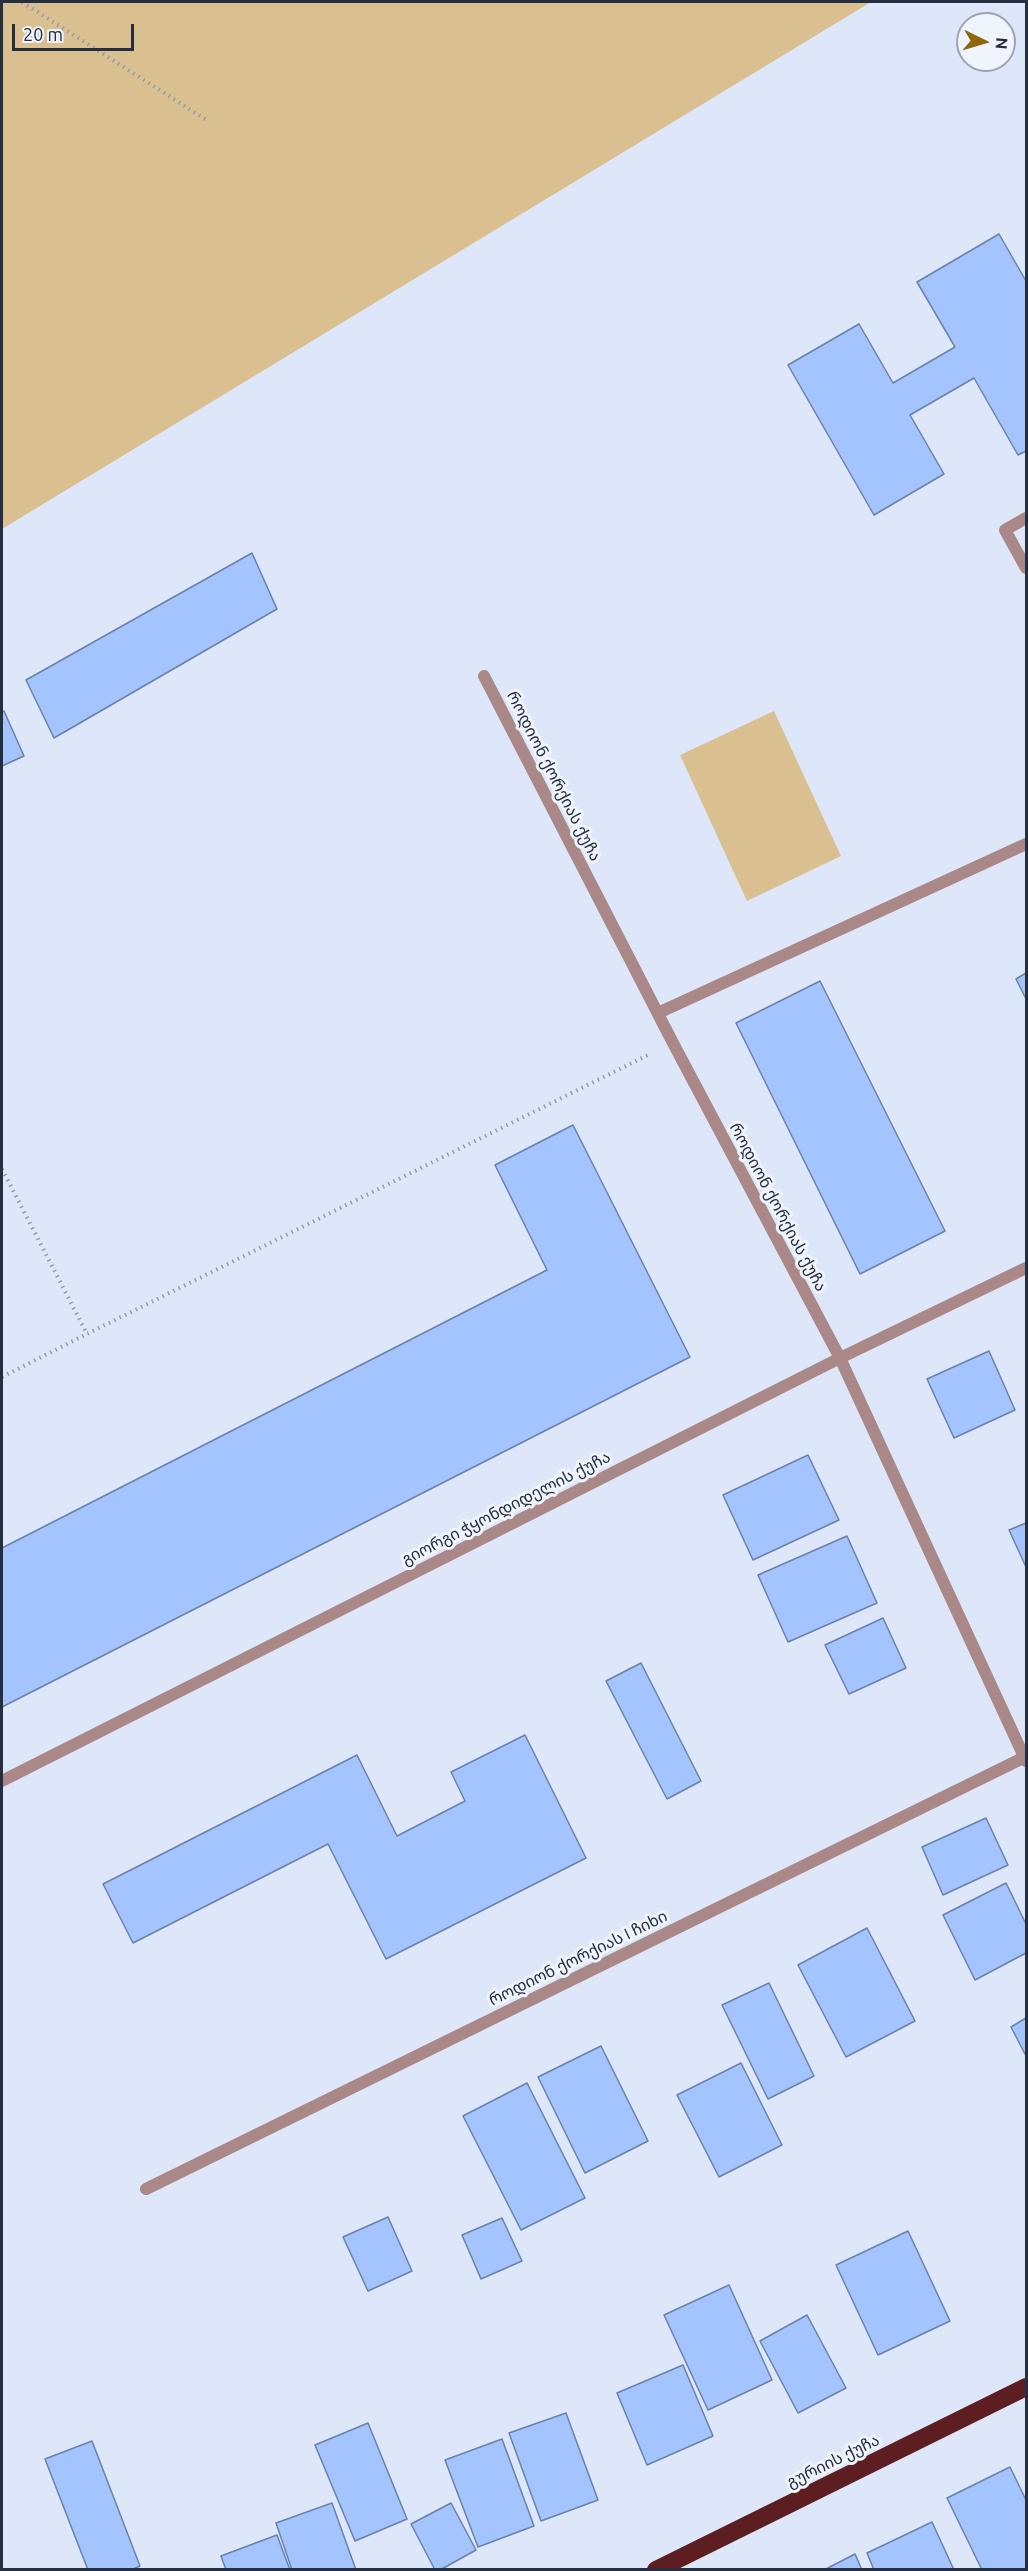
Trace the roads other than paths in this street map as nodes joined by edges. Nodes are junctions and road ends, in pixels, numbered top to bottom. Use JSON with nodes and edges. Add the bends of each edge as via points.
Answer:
{"nodes":[{"id":1,"x":1026,"y":518,"type":"edge"},
{"id":2,"x":1026,"y":568,"type":"edge"},
{"id":3,"x":484,"y":676,"type":"dead end"},
{"id":4,"x":1026,"y":844,"type":"edge"},
{"id":5,"x":658,"y":1013,"type":"junction"},
{"id":6,"x":1026,"y":1268,"type":"edge"},
{"id":7,"x":840,"y":1358,"type":"junction"},
{"id":8,"x":1026,"y":1759,"type":"edge"},
{"id":9,"x":2,"y":1781,"type":"edge"},
{"id":10,"x":147,"y":2188,"type":"dead end"},
{"id":11,"x":1026,"y":2387,"type":"edge"},
{"id":12,"x":656,"y":2570,"type":"edge"}],
"edges":[{"from":1,"to":2,"type":"street","via":[[1005,530]]},
{"from":3,"to":5,"type":"street","name":"როდიონ ქორქიას ქუჩა"},
{"from":4,"to":5,"type":"street"},
{"from":5,"to":7,"type":"street","name":"როდიონ ქორქიას ქუჩა"},
{"from":6,"to":7,"type":"street","name":"გიორგი ჭყონდიდელის ქუჩა"},
{"from":7,"to":8,"type":"street","name":"როდიონ ქორქიას ქუჩა"},
{"from":7,"to":9,"type":"street","name":"გიორგი ჭყონდიდელის ქუჩა"},
{"from":8,"to":10,"type":"street","name":"როდიონ ქორქიას I ჩიხი"},
{"from":11,"to":12,"type":"highway","name":"გურიის ქუჩა"}]}
